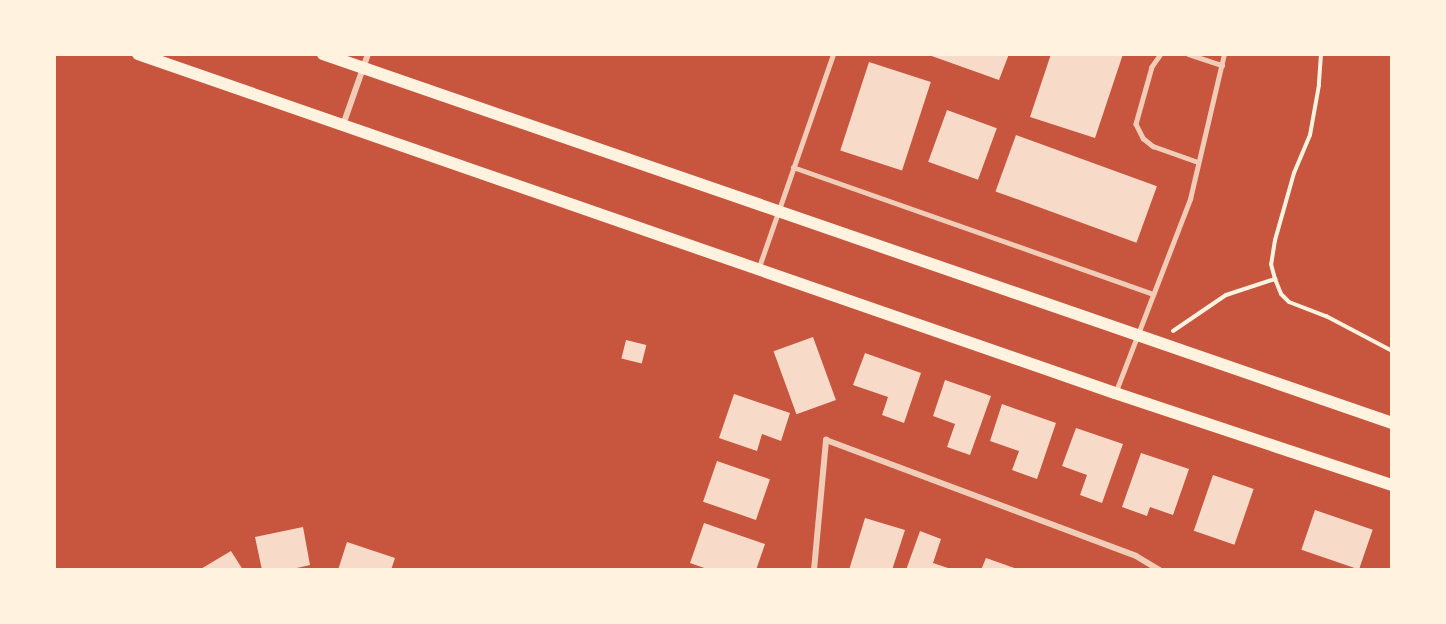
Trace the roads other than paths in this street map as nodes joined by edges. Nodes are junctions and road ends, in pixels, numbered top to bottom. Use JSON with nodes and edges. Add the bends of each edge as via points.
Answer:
{"nodes":[{"id":1,"x":138,"y":54,"type":"edge"},
{"id":2,"x":323,"y":54,"type":"edge"},
{"id":3,"x":368,"y":54,"type":"edge"},
{"id":4,"x":833,"y":54,"type":"edge"},
{"id":5,"x":1161,"y":54,"type":"edge"},
{"id":6,"x":1188,"y":54,"type":"edge"},
{"id":7,"x":1224,"y":54,"type":"edge"},
{"id":8,"x":1222,"y":64,"type":"junction"},
{"id":9,"x":363,"y":68,"type":"junction"},
{"id":10,"x":343,"y":125,"type":"junction"},
{"id":11,"x":1198,"y":162,"type":"junction"},
{"id":12,"x":794,"y":167,"type":"junction"},
{"id":13,"x":778,"y":212,"type":"junction"},
{"id":14,"x":758,"y":269,"type":"junction"},
{"id":15,"x":1153,"y":294,"type":"junction"},
{"id":16,"x":1135,"y":336,"type":"junction"},
{"id":17,"x":1115,"y":393,"type":"junction"},
{"id":18,"x":1392,"y":423,"type":"edge"},
{"id":19,"x":1392,"y":486,"type":"edge"},
{"id":20,"x":814,"y":570,"type":"edge"},
{"id":21,"x":1159,"y":570,"type":"edge"}],
"edges":[{"from":1,"to":10,"type":"main road"},
{"from":2,"to":9,"type":"main road"},
{"from":3,"to":9,"type":"street"},
{"from":4,"to":12,"type":"lane"},
{"from":5,"to":11,"type":"lane","via":[[1152,67],[1136,124],[1143,138],[1153,146]]},
{"from":6,"to":8,"type":"lane"},
{"from":7,"to":8,"type":"lane"},
{"from":8,"to":11,"type":"lane"},
{"from":9,"to":10,"type":"street"},
{"from":9,"to":13,"type":"main road"},
{"from":10,"to":14,"type":"main road"},
{"from":11,"to":15,"type":"lane","via":[[1180,228]]},
{"from":12,"to":13,"type":"lane"},
{"from":12,"to":15,"type":"lane"},
{"from":13,"to":14,"type":"lane"},
{"from":13,"to":16,"type":"main road"},
{"from":14,"to":17,"type":"main road"},
{"from":15,"to":16,"type":"lane"},
{"from":16,"to":17,"type":"lane"},
{"from":16,"to":18,"type":"main road"},
{"from":17,"to":19,"type":"main road"},
{"from":20,"to":21,"type":"street","via":[[826,440],[1136,556]]}]}
